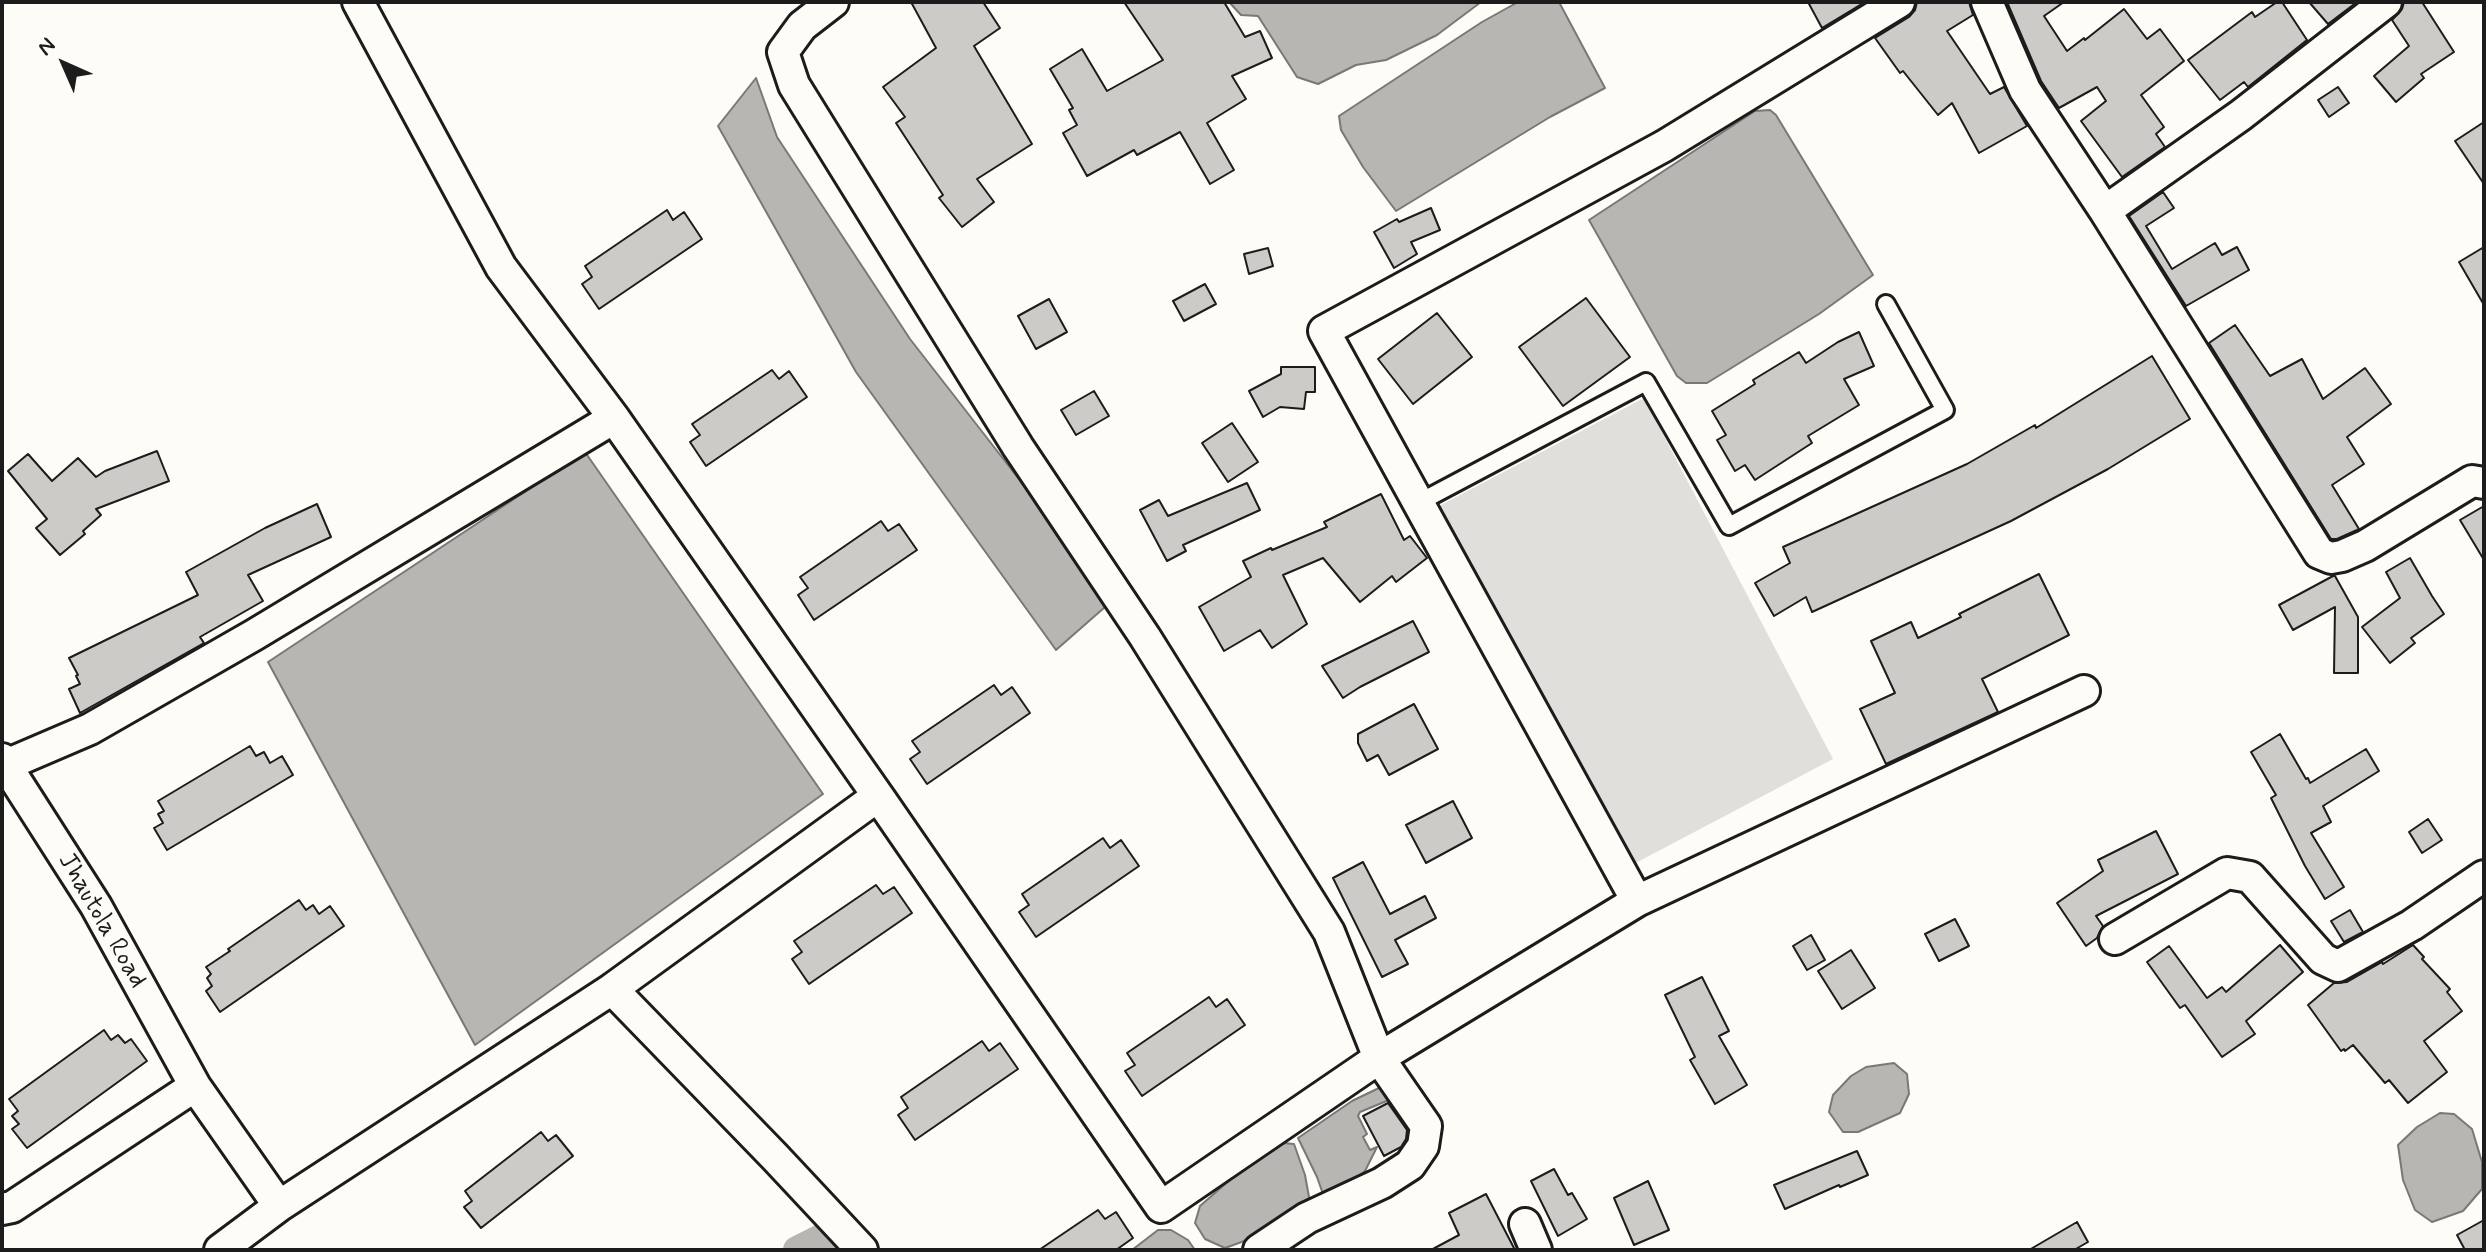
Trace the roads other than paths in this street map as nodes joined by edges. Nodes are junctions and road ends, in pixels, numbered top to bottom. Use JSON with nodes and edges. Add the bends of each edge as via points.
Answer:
{"nodes":[{"id":1,"x":358,"y":2,"type":"edge"},
{"id":2,"x":833,"y":2,"type":"edge"},
{"id":3,"x":1899,"y":2,"type":"edge"},
{"id":4,"x":1987,"y":2,"type":"edge"},
{"id":5,"x":2386,"y":2,"type":"edge"},
{"id":6,"x":2105,"y":211,"type":"junction"},
{"id":7,"x":1886,"y":304,"type":"dead end"},
{"id":8,"x":614,"y":418,"type":"junction"},
{"id":9,"x":2484,"y":483,"type":"edge"},
{"id":10,"x":1418,"y":503,"type":"junction"},
{"id":11,"x":2084,"y":691,"type":"dead end"},
{"id":12,"x":4,"y":762,"type":"edge"},
{"id":13,"x":878,"y":796,"type":"junction"},
{"id":14,"x":2484,"y":876,"type":"edge"},
{"id":15,"x":1637,"y":901,"type":"junction"},
{"id":16,"x":2115,"y":939,"type":"dead end"},
{"id":17,"x":612,"y":989,"type":"junction"},
{"id":18,"x":1379,"y":1058,"type":"junction"},
{"id":19,"x":195,"y":1086,"type":"junction"},
{"id":20,"x":279,"y":1206,"type":"junction"},
{"id":21,"x":2,"y":1209,"type":"edge"},
{"id":22,"x":220,"y":1250,"type":"edge"},
{"id":23,"x":862,"y":1250,"type":"edge"},
{"id":24,"x":1259,"y":1250,"type":"edge"}],
"edges":[{"from":1,"to":8,"type":"street","via":[[501,267]]},
{"from":2,"to":18,"type":"street","via":[[802,26],[783,52],[794,85],[1329,932]]},
{"from":3,"to":10,"type":"street","via":[[1664,146],[1324,331]]},
{"from":4,"to":6,"type":"street","via":[[2025,90]]},
{"from":5,"to":6,"type":"street","via":[[2241,115]]},
{"from":6,"to":9,"type":"street","via":[[2319,553],[2331,558],[2365,546],[2472,481]]},
{"from":7,"to":10,"type":"lane","via":[[1945,410],[1729,526],[1646,382]]},
{"from":8,"to":12,"type":"street","via":[[90,729]]},
{"from":8,"to":13,"type":"street"},
{"from":10,"to":15,"type":"street"},
{"from":11,"to":15,"type":"street"},
{"from":12,"to":19,"type":"street","name":"Jhautola Road","via":[[96,906]]},
{"from":13,"to":17,"type":"street"},
{"from":13,"to":18,"type":"street","via":[[1161,1207]]},
{"from":14,"to":16,"type":"street","via":[[2338,966],[2323,959],[2250,877],[2227,873]]},
{"from":15,"to":18,"type":"street"},
{"from":17,"to":20,"type":"street"},
{"from":17,"to":23,"type":"street"},
{"from":18,"to":24,"type":"street","via":[[1426,1126],[1418,1155],[1382,1183],[1307,1218]]},
{"from":19,"to":20,"type":"street","name":"Jhautola Road"},
{"from":19,"to":21,"type":"street"},
{"from":20,"to":22,"type":"street"}]}
